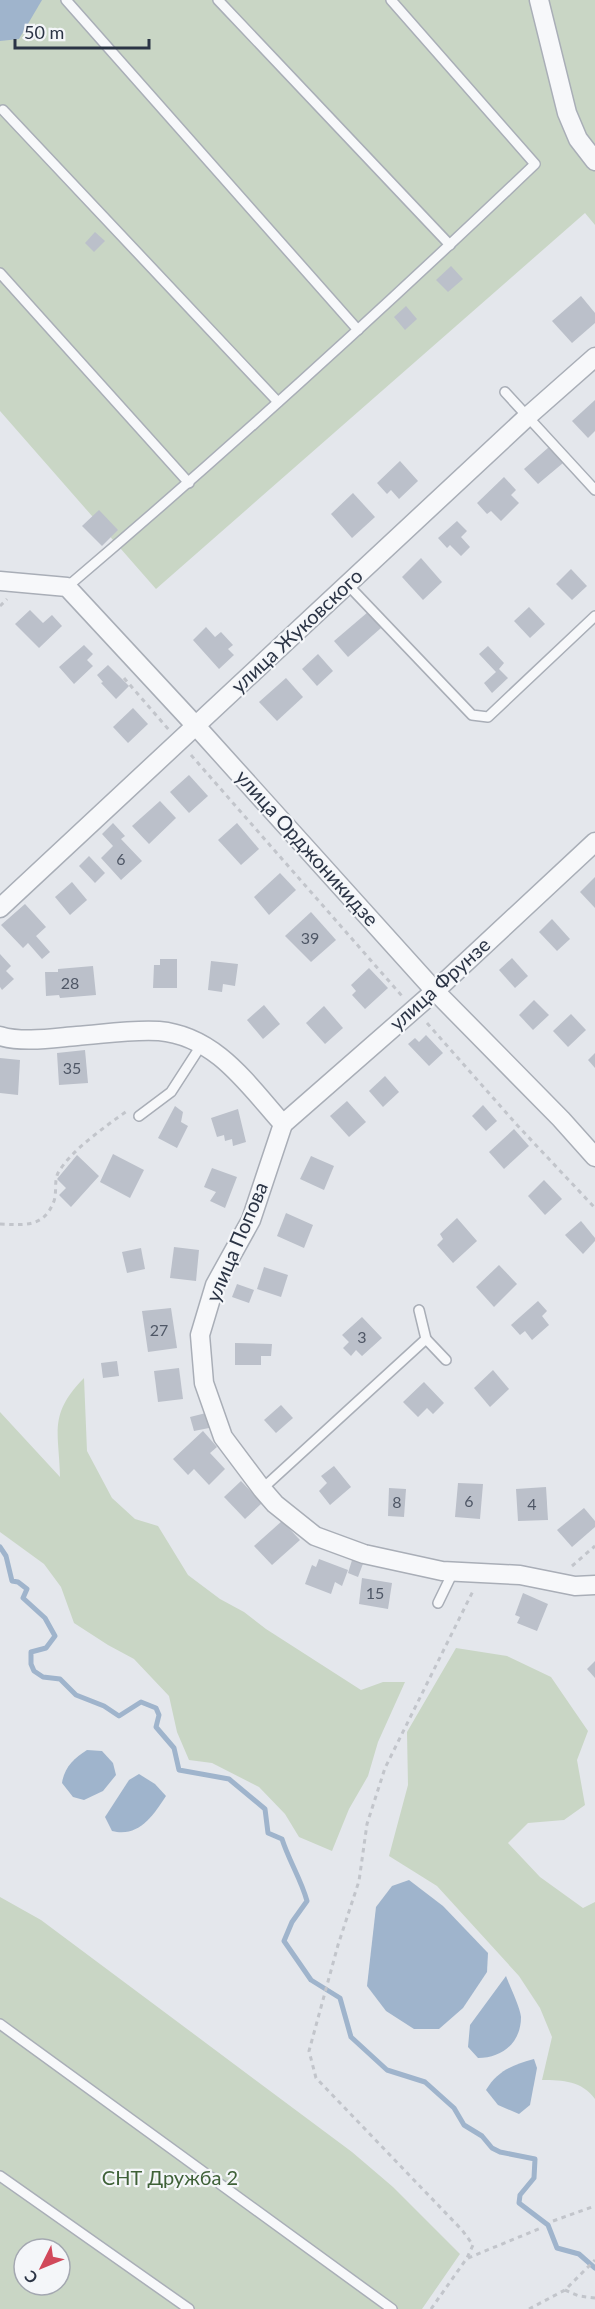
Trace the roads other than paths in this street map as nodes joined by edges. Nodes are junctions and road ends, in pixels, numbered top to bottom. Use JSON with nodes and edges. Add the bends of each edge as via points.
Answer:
{"nodes":[{"id":1,"x":66,"y":0,"type":"edge"},
{"id":2,"x":218,"y":0,"type":"edge"},
{"id":3,"x":391,"y":0,"type":"edge"},
{"id":4,"x":539,"y":0,"type":"edge"},
{"id":5,"x":3,"y":110,"type":"dead end"},
{"id":6,"x":595,"y":161,"type":"edge"},
{"id":7,"x":450,"y":245,"type":"junction"},
{"id":8,"x":0,"y":273,"type":"edge"},
{"id":9,"x":358,"y":330,"type":"junction"},
{"id":10,"x":595,"y":357,"type":"edge"},
{"id":11,"x":505,"y":392,"type":"dead end"},
{"id":12,"x":278,"y":402,"type":"junction"},
{"id":13,"x":527,"y":417,"type":"junction"},
{"id":14,"x":189,"y":483,"type":"junction"},
{"id":15,"x":595,"y":490,"type":"edge"},
{"id":16,"x":0,"y":581,"type":"edge"},
{"id":17,"x":347,"y":584,"type":"junction"},
{"id":18,"x":67,"y":587,"type":"junction"},
{"id":19,"x":595,"y":616,"type":"edge"},
{"id":20,"x":196,"y":726,"type":"junction"},
{"id":21,"x":595,"y":842,"type":"edge"},
{"id":22,"x":0,"y":908,"type":"edge"},
{"id":23,"x":435,"y":991,"type":"junction"},
{"id":24,"x":0,"y":1036,"type":"edge"},
{"id":25,"x":202,"y":1044,"type":"junction"},
{"id":26,"x":140,"y":1116,"type":"dead end"},
{"id":27,"x":284,"y":1124,"type":"junction"},
{"id":28,"x":595,"y":1157,"type":"edge"},
{"id":29,"x":419,"y":1310,"type":"dead end"},
{"id":30,"x":426,"y":1339,"type":"junction"},
{"id":31,"x":446,"y":1360,"type":"dead end"},
{"id":32,"x":262,"y":1489,"type":"junction"},
{"id":33,"x":454,"y":1570,"type":"junction"},
{"id":34,"x":595,"y":1585,"type":"edge"},
{"id":35,"x":438,"y":1603,"type":"dead end"},
{"id":36,"x":0,"y":2024,"type":"edge"},
{"id":37,"x":0,"y":2176,"type":"edge"},
{"id":38,"x":189,"y":2309,"type":"edge"},
{"id":39,"x":392,"y":2309,"type":"edge"}],
"edges":[{"from":1,"to":9,"type":"lane"},
{"from":2,"to":7,"type":"lane"},
{"from":3,"to":7,"type":"lane","via":[[535,164]]},
{"from":4,"to":6,"type":"street","via":[[567,113],[578,139]]},
{"from":5,"to":12,"type":"lane"},
{"from":7,"to":9,"type":"lane"},
{"from":8,"to":14,"type":"lane"},
{"from":9,"to":12,"type":"lane"},
{"from":10,"to":13,"type":"street","name":"улица Жуковского"},
{"from":11,"to":13,"type":"lane"},
{"from":12,"to":14,"type":"lane"},
{"from":13,"to":15,"type":"lane"},
{"from":13,"to":17,"type":"street","name":"улица Жуковского"},
{"from":14,"to":18,"type":"lane"},
{"from":16,"to":18,"type":"street"},
{"from":17,"to":19,"type":"lane","via":[[472,715],[488,717]]},
{"from":17,"to":20,"type":"street","name":"улица Жуковского"},
{"from":18,"to":20,"type":"street","name":"улица Орджоникидзе"},
{"from":20,"to":22,"type":"street","name":"улица Жуковского"},
{"from":20,"to":23,"type":"street","name":"улица Орджоникидзе"},
{"from":21,"to":23,"type":"street","name":"улица Фрунзе"},
{"from":23,"to":27,"type":"street","name":"улица Фрунзе","via":[[417,1012]]},
{"from":23,"to":28,"type":"street","name":"улица Орджоникидзе"},
{"from":24,"to":25,"type":"street","via":[[158,1031],[186,1036]]},
{"from":25,"to":26,"type":"lane","via":[[171,1092]]},
{"from":25,"to":27,"type":"street","via":[[220,1054]]},
{"from":27,"to":32,"type":"street","name":"улица Попова","via":[[251,1220],[215,1285],[200,1335],[204,1383],[223,1437]]},
{"from":29,"to":30,"type":"lane"},
{"from":30,"to":31,"type":"lane"},
{"from":30,"to":32,"type":"lane"},
{"from":32,"to":33,"type":"street","name":"улица Попова","via":[[315,1536],[364,1554],[442,1571]]},
{"from":33,"to":34,"type":"street","name":"улица Попова","via":[[520,1575],[575,1586]]},
{"from":33,"to":35,"type":"lane"},
{"from":36,"to":39,"type":"lane"},
{"from":37,"to":38,"type":"lane"}]}
